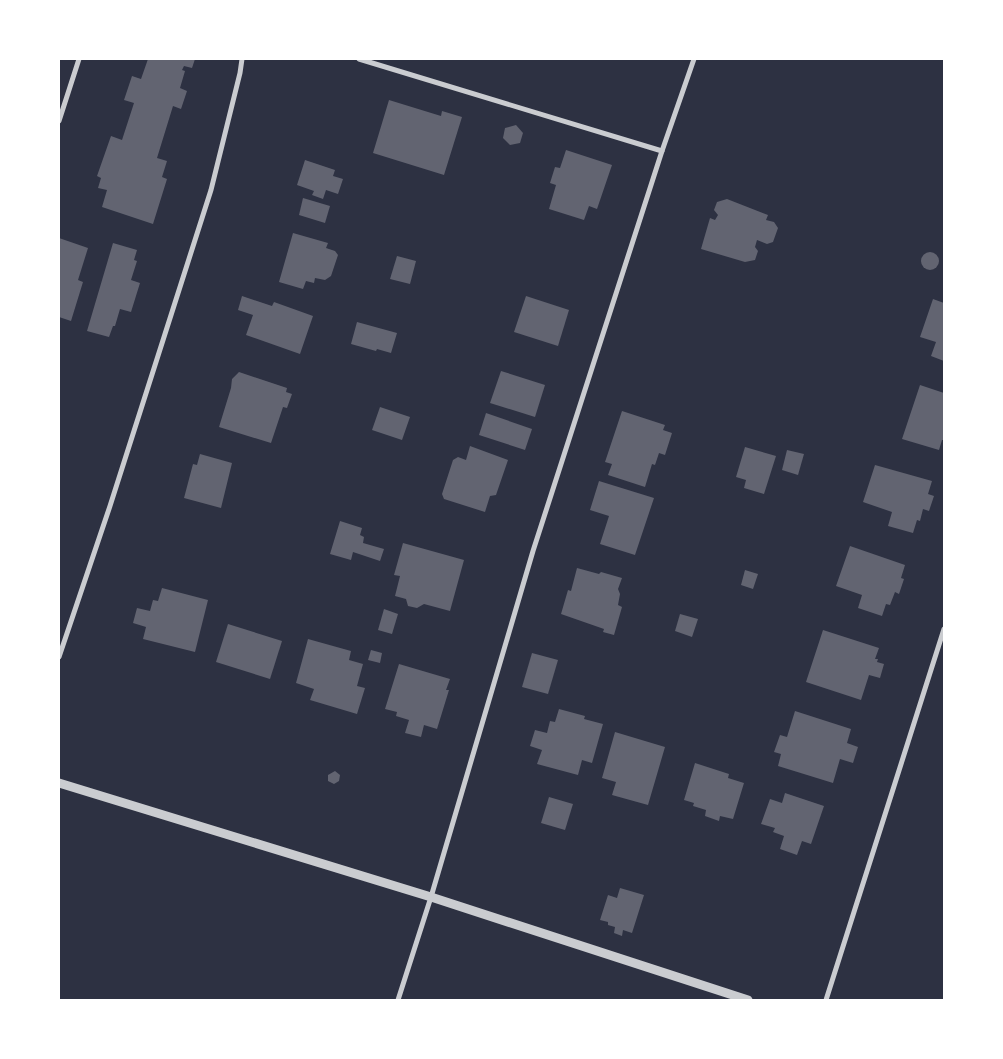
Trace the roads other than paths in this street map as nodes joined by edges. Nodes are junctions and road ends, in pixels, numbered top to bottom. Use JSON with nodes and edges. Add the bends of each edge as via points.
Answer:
{"nodes":[{"id":1,"x":79,"y":59,"type":"edge"},
{"id":2,"x":242,"y":59,"type":"edge"},
{"id":3,"x":359,"y":59,"type":"edge"},
{"id":4,"x":694,"y":59,"type":"edge"},
{"id":5,"x":59,"y":121,"type":"edge"},
{"id":6,"x":662,"y":151,"type":"junction"},
{"id":7,"x":944,"y":629,"type":"edge"},
{"id":8,"x":59,"y":657,"type":"edge"},
{"id":9,"x":59,"y":783,"type":"edge"},
{"id":10,"x":431,"y":897,"type":"junction"},
{"id":11,"x":398,"y":1000,"type":"edge"},
{"id":12,"x":748,"y":1000,"type":"edge"},
{"id":13,"x":826,"y":1000,"type":"edge"}],
"edges":[{"from":1,"to":5,"type":"street"},
{"from":2,"to":8,"type":"street","via":[[210,190]]},
{"from":3,"to":6,"type":"street"},
{"from":4,"to":6,"type":"street"},
{"from":6,"to":10,"type":"street","via":[[533,551]]},
{"from":7,"to":13,"type":"street"},
{"from":9,"to":10,"type":"street"},
{"from":10,"to":11,"type":"street"},
{"from":10,"to":12,"type":"street"}]}
